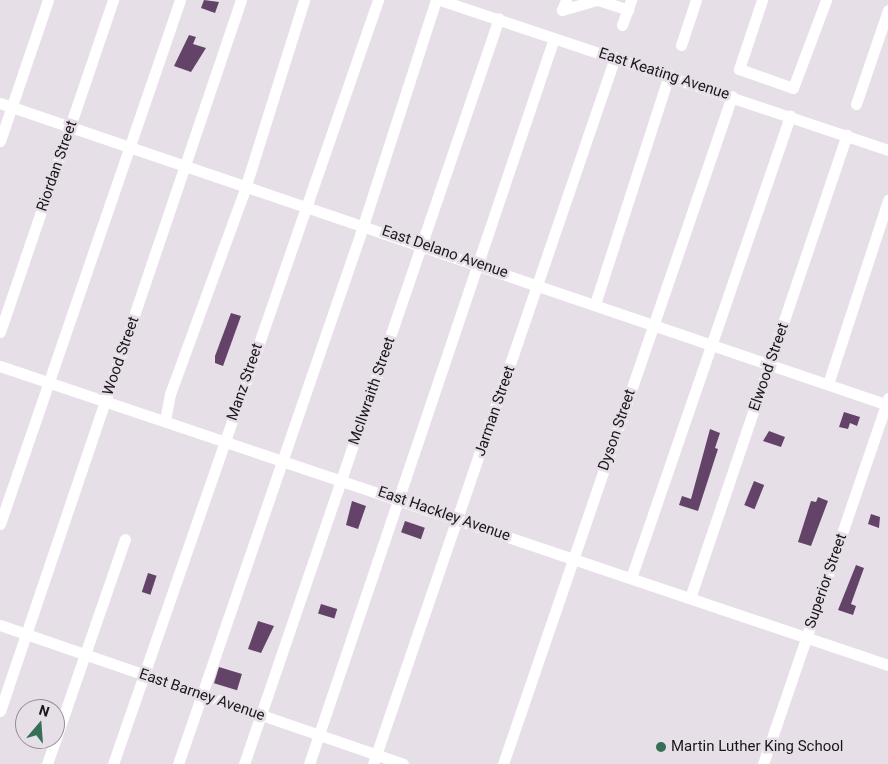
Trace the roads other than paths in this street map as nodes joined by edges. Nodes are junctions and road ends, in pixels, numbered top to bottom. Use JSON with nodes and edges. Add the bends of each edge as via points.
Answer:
{"nodes":[{"id":1,"x":48,"y":0,"type":"edge"},
{"id":2,"x":114,"y":0,"type":"edge"},
{"id":3,"x":180,"y":0,"type":"edge"},
{"id":4,"x":241,"y":0,"type":"edge"},
{"id":5,"x":304,"y":0,"type":"edge"},
{"id":6,"x":378,"y":0,"type":"edge"},
{"id":7,"x":436,"y":0,"type":"edge"},
{"id":8,"x":440,"y":0,"type":"edge"},
{"id":9,"x":566,"y":0,"type":"edge"},
{"id":10,"x":696,"y":0,"type":"edge"},
{"id":11,"x":762,"y":0,"type":"edge"},
{"id":12,"x":826,"y":0,"type":"edge"},
{"id":13,"x":629,"y":5,"type":"edge"},
{"id":14,"x":888,"y":10,"type":"edge"},
{"id":15,"x":499,"y":18,"type":"junction"},
{"id":16,"x":622,"y":25,"type":"dead end"},
{"id":17,"x":554,"y":38,"type":"junction"},
{"id":18,"x":681,"y":45,"type":"dead end"},
{"id":19,"x":615,"y":57,"type":"junction"},
{"id":20,"x":669,"y":75,"type":"junction"},
{"id":21,"x":732,"y":96,"type":"junction"},
{"id":22,"x":0,"y":103,"type":"edge"},
{"id":23,"x":856,"y":104,"type":"dead end"},
{"id":24,"x":12,"y":107,"type":"junction"},
{"id":25,"x":790,"y":116,"type":"junction"},
{"id":26,"x":70,"y":127,"type":"junction"},
{"id":27,"x":847,"y":135,"type":"junction"},
{"id":28,"x":0,"y":141,"type":"edge"},
{"id":29,"x":129,"y":146,"type":"junction"},
{"id":30,"x":888,"y":150,"type":"edge"},
{"id":31,"x":186,"y":165,"type":"junction"},
{"id":32,"x":246,"y":185,"type":"junction"},
{"id":33,"x":888,"y":200,"type":"edge"},
{"id":34,"x":306,"y":205,"type":"junction"},
{"id":35,"x":364,"y":225,"type":"junction"},
{"id":36,"x":422,"y":244,"type":"junction"},
{"id":37,"x":479,"y":264,"type":"junction"},
{"id":38,"x":538,"y":284,"type":"junction"},
{"id":39,"x":595,"y":304,"type":"junction"},
{"id":40,"x":654,"y":324,"type":"junction"},
{"id":41,"x":0,"y":332,"type":"edge"},
{"id":42,"x":712,"y":344,"type":"junction"},
{"id":43,"x":770,"y":364,"type":"junction"},
{"id":44,"x":0,"y":366,"type":"edge"},
{"id":45,"x":49,"y":382,"type":"junction"},
{"id":46,"x":828,"y":384,"type":"junction"},
{"id":47,"x":106,"y":401,"type":"junction"},
{"id":48,"x":887,"y":402,"type":"edge"},
{"id":49,"x":165,"y":420,"type":"junction"},
{"id":50,"x":225,"y":440,"type":"junction"},
{"id":51,"x":283,"y":459,"type":"junction"},
{"id":52,"x":342,"y":479,"type":"junction"},
{"id":53,"x":399,"y":499,"type":"junction"},
{"id":54,"x":458,"y":519,"type":"junction"},
{"id":55,"x":0,"y":524,"type":"edge"},
{"id":56,"x":125,"y":539,"type":"dead end"},
{"id":57,"x":574,"y":558,"type":"junction"},
{"id":58,"x":631,"y":578,"type":"junction"},
{"id":59,"x":690,"y":598,"type":"junction"},
{"id":60,"x":0,"y":625,"type":"edge"},
{"id":61,"x":26,"y":634,"type":"junction"},
{"id":62,"x":807,"y":637,"type":"junction"},
{"id":63,"x":84,"y":654,"type":"junction"},
{"id":64,"x":888,"y":665,"type":"edge"},
{"id":65,"x":145,"y":675,"type":"junction"},
{"id":66,"x":202,"y":695,"type":"junction"},
{"id":67,"x":0,"y":711,"type":"edge"},
{"id":68,"x":261,"y":715,"type":"junction"},
{"id":69,"x":319,"y":735,"type":"junction"},
{"id":70,"x":375,"y":759,"type":"edge"},
{"id":71,"x":47,"y":764,"type":"edge"},
{"id":72,"x":113,"y":764,"type":"edge"},
{"id":73,"x":178,"y":764,"type":"edge"},
{"id":74,"x":244,"y":764,"type":"edge"},
{"id":75,"x":309,"y":764,"type":"edge"},
{"id":76,"x":403,"y":764,"type":"edge"},
{"id":77,"x":503,"y":764,"type":"edge"},
{"id":78,"x":763,"y":764,"type":"edge"}],
"edges":[{"from":1,"to":24,"type":"street"},
{"from":2,"to":26,"type":"street","name":"Riordan Street"},
{"from":3,"to":29,"type":"street"},
{"from":4,"to":31,"type":"street","name":"Wood Street"},
{"from":5,"to":32,"type":"street"},
{"from":6,"to":34,"type":"street","name":"Manz Street"},
{"from":7,"to":35,"type":"street"},
{"from":8,"to":15,"type":"street","name":"East Keating Avenue"},
{"from":9,"to":13,"type":"street","via":[[562,10],[598,0]]},
{"from":10,"to":18,"type":"street"},
{"from":11,"to":12,"type":"street","via":[[740,71],[796,87]]},
{"from":13,"to":16,"type":"street"},
{"from":14,"to":23,"type":"street"},
{"from":15,"to":17,"type":"street","name":"East Keating Avenue"},
{"from":15,"to":36,"type":"street","name":"McIlwraith Street"},
{"from":17,"to":19,"type":"street","name":"East Keating Avenue"},
{"from":17,"to":37,"type":"street"},
{"from":19,"to":20,"type":"street","name":"East Keating Avenue"},
{"from":19,"to":38,"type":"street","name":"Jarman Street"},
{"from":20,"to":21,"type":"street","name":"East Keating Avenue"},
{"from":20,"to":39,"type":"street"},
{"from":21,"to":25,"type":"street","name":"East Keating Avenue"},
{"from":21,"to":40,"type":"street","name":"Dyson Street"},
{"from":22,"to":24,"type":"street","name":"East Delano Avenue"},
{"from":24,"to":26,"type":"street","name":"East Delano Avenue"},
{"from":24,"to":28,"type":"street"},
{"from":25,"to":27,"type":"street","name":"East Keating Avenue"},
{"from":25,"to":42,"type":"street"},
{"from":26,"to":29,"type":"street","name":"East Delano Avenue"},
{"from":26,"to":41,"type":"street","name":"Riordan Street"},
{"from":27,"to":30,"type":"street","name":"East Keating Avenue"},
{"from":27,"to":43,"type":"street","name":"Elwood Street"},
{"from":29,"to":31,"type":"street","name":"East Delano Avenue"},
{"from":29,"to":45,"type":"street"},
{"from":31,"to":32,"type":"street","name":"East Delano Avenue"},
{"from":31,"to":47,"type":"street","name":"Wood Street"},
{"from":32,"to":34,"type":"street","name":"East Delano Avenue"},
{"from":32,"to":49,"type":"street","via":[[170,394]]},
{"from":33,"to":46,"type":"street"},
{"from":34,"to":35,"type":"street","name":"East Delano Avenue"},
{"from":34,"to":50,"type":"street","name":"Manz Street"},
{"from":35,"to":36,"type":"street","name":"East Delano Avenue"},
{"from":35,"to":51,"type":"street"},
{"from":36,"to":37,"type":"street","name":"East Delano Avenue"},
{"from":36,"to":52,"type":"street","name":"McIlwraith Street"},
{"from":37,"to":38,"type":"street","name":"East Delano Avenue"},
{"from":37,"to":53,"type":"street"},
{"from":38,"to":39,"type":"street","name":"East Delano Avenue"},
{"from":38,"to":54,"type":"street","name":"Jarman Street"},
{"from":39,"to":40,"type":"street","name":"East Delano Avenue"},
{"from":40,"to":42,"type":"street","name":"East Delano Avenue"},
{"from":40,"to":57,"type":"street","name":"Dyson Street"},
{"from":42,"to":43,"type":"street","name":"East Delano Avenue"},
{"from":42,"to":58,"type":"street"},
{"from":43,"to":46,"type":"street","name":"East Delano Avenue"},
{"from":43,"to":59,"type":"street","name":"Elwood Street"},
{"from":44,"to":45,"type":"street","name":"East Hackley Avenue"},
{"from":45,"to":47,"type":"street","name":"East Hackley Avenue"},
{"from":45,"to":55,"type":"street"},
{"from":46,"to":48,"type":"street","name":"East Delano Avenue"},
{"from":47,"to":49,"type":"street","name":"East Hackley Avenue"},
{"from":47,"to":61,"type":"street","name":"Wood Street"},
{"from":48,"to":62,"type":"street","name":"Superior Street"},
{"from":49,"to":50,"type":"street","name":"East Hackley Avenue"},
{"from":50,"to":51,"type":"street","name":"East Hackley Avenue"},
{"from":50,"to":65,"type":"street","name":"Manz Street"},
{"from":51,"to":52,"type":"street","name":"East Hackley Avenue"},
{"from":51,"to":66,"type":"street"},
{"from":52,"to":53,"type":"street","name":"East Hackley Avenue"},
{"from":52,"to":68,"type":"street","name":"McIlwraith Street"},
{"from":53,"to":54,"type":"street","name":"East Hackley Avenue"},
{"from":53,"to":69,"type":"street"},
{"from":54,"to":57,"type":"street","name":"East Hackley Avenue"},
{"from":54,"to":70,"type":"street","name":"Jarman Street"},
{"from":56,"to":63,"type":"street"},
{"from":57,"to":58,"type":"street","name":"East Hackley Avenue"},
{"from":57,"to":77,"type":"street","name":"Dyson Street"},
{"from":58,"to":59,"type":"street","name":"East Hackley Avenue"},
{"from":59,"to":62,"type":"street","name":"East Hackley Avenue"},
{"from":60,"to":61,"type":"street","name":"East Barney Avenue"},
{"from":61,"to":63,"type":"street","name":"East Barney Avenue"},
{"from":61,"to":67,"type":"street","name":"Wood Street"},
{"from":62,"to":64,"type":"street","name":"East Hackley Avenue"},
{"from":62,"to":78,"type":"street","name":"Superior Street"},
{"from":63,"to":65,"type":"street","name":"East Barney Avenue"},
{"from":63,"to":71,"type":"street"},
{"from":65,"to":66,"type":"street","name":"East Barney Avenue"},
{"from":65,"to":72,"type":"street","name":"Manz Street"},
{"from":66,"to":68,"type":"street","name":"East Barney Avenue"},
{"from":66,"to":73,"type":"street"},
{"from":68,"to":69,"type":"street","name":"East Barney Avenue"},
{"from":68,"to":74,"type":"street","name":"McIlwraith Street"},
{"from":69,"to":70,"type":"street","name":"East Barney Avenue"},
{"from":69,"to":75,"type":"street"},
{"from":70,"to":76,"type":"street","name":"East Barney Avenue"}]}
